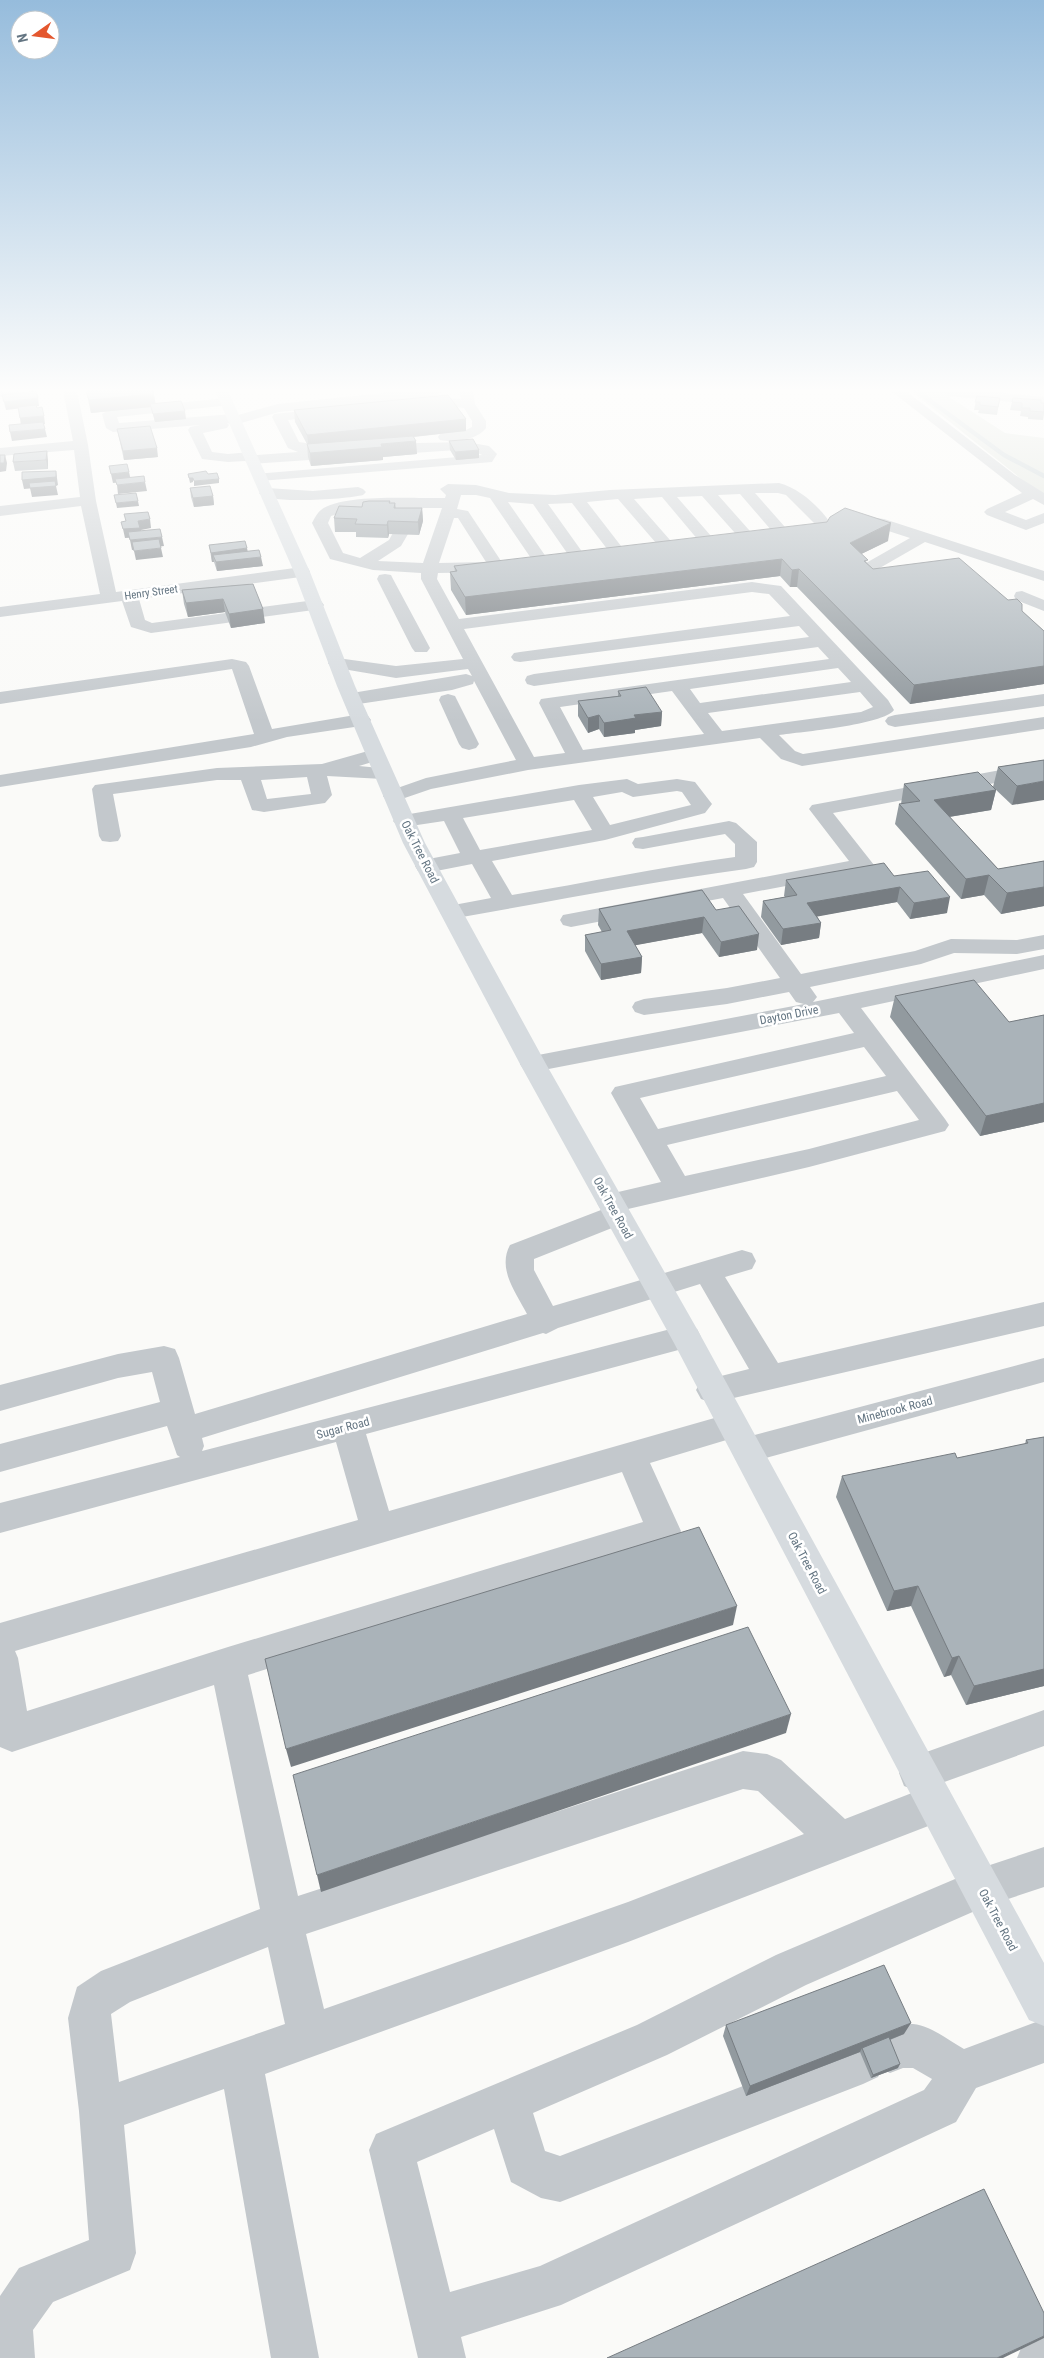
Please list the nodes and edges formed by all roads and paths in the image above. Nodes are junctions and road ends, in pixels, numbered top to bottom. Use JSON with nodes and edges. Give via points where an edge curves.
{"nodes":[{"id":1,"x":88,"y":501,"type":"joint"},
{"id":2,"x":271,"y":501,"type":"edge"},
{"id":3,"x":300,"y":501,"type":"edge"},
{"id":4,"x":446,"y":501,"type":"edge"},
{"id":5,"x":500,"y":501,"type":"edge"},
{"id":6,"x":542,"y":501,"type":"edge"},
{"id":7,"x":578,"y":501,"type":"edge"},
{"id":8,"x":629,"y":501,"type":"edge"},
{"id":9,"x":673,"y":501,"type":"edge"},
{"id":10,"x":715,"y":501,"type":"edge"},
{"id":11,"x":756,"y":501,"type":"edge"},
{"id":12,"x":798,"y":501,"type":"edge"},
{"id":13,"x":1026,"y":501,"type":"edge"},
{"id":14,"x":449,"y":502,"type":"junction"},
{"id":15,"x":409,"y":504,"type":"junction"},
{"id":16,"x":0,"y":511,"type":"edge"},
{"id":17,"x":275,"y":511,"type":"junction"},
{"id":18,"x":1044,"y":518,"type":"edge"},
{"id":19,"x":923,"y":537,"type":"junction"},
{"id":20,"x":749,"y":539,"type":"junction"},
{"id":21,"x":710,"y":544,"type":"junction"},
{"id":22,"x":692,"y":546,"type":"edge"},
{"id":23,"x":620,"y":555,"type":"junction"},
{"id":24,"x":580,"y":560,"type":"junction"},
{"id":25,"x":363,"y":563,"type":"junction"},
{"id":26,"x":543,"y":564,"type":"junction"},
{"id":27,"x":872,"y":566,"type":"edge"},
{"id":28,"x":497,"y":567,"type":"junction"},
{"id":29,"x":430,"y":568,"type":"junction"},
{"id":30,"x":302,"y":572,"type":"junction"},
{"id":31,"x":1044,"y":576,"type":"edge"},
{"id":32,"x":408,"y":589,"type":"junction"},
{"id":33,"x":129,"y":595,"type":"junction"},
{"id":34,"x":1022,"y":596,"type":"dead end"},
{"id":35,"x":109,"y":598,"type":"junction"},
{"id":36,"x":637,"y":602,"type":"junction"},
{"id":37,"x":785,"y":602,"type":"junction"},
{"id":38,"x":766,"y":604,"type":"dead end"},
{"id":39,"x":315,"y":605,"type":"junction"},
{"id":40,"x":1044,"y":606,"type":"edge"},
{"id":41,"x":0,"y":612,"type":"edge"},
{"id":42,"x":262,"y":612,"type":"edge"},
{"id":43,"x":226,"y":618,"type":"edge"},
{"id":44,"x":650,"y":619,"type":"dead end"},
{"id":45,"x":802,"y":620,"type":"junction"},
{"id":46,"x":453,"y":625,"type":"junction"},
{"id":47,"x":823,"y":640,"type":"junction"},
{"id":48,"x":421,"y":648,"type":"dead end"},
{"id":49,"x":843,"y":662,"type":"junction"},
{"id":50,"x":337,"y":663,"type":"junction"},
{"id":51,"x":396,"y":672,"type":"junction"},
{"id":52,"x":480,"y":675,"type":"junction"},
{"id":53,"x":534,"y":680,"type":"junction"},
{"id":54,"x":677,"y":685,"type":"junction"},
{"id":55,"x":864,"y":686,"type":"junction"},
{"id":56,"x":349,"y":692,"type":"junction"},
{"id":57,"x":450,"y":692,"type":"junction"},
{"id":58,"x":0,"y":698,"type":"edge"},
{"id":59,"x":1044,"y":700,"type":"edge"},
{"id":60,"x":548,"y":703,"type":"junction"},
{"id":61,"x":696,"y":709,"type":"junction"},
{"id":62,"x":890,"y":716,"type":"junction"},
{"id":63,"x":360,"y":720,"type":"junction"},
{"id":64,"x":1044,"y":723,"type":"edge"},
{"id":65,"x":481,"y":729,"type":"junction"},
{"id":66,"x":764,"y":731,"type":"junction"},
{"id":67,"x":265,"y":737,"type":"junction"},
{"id":68,"x":717,"y":737,"type":"junction"},
{"id":69,"x":915,"y":742,"type":"junction"},
{"id":70,"x":577,"y":757,"type":"junction"},
{"id":71,"x":379,"y":764,"type":"junction"},
{"id":72,"x":528,"y":764,"type":"junction"},
{"id":73,"x":1044,"y":768,"type":"edge"},
{"id":74,"x":319,"y":770,"type":"junction"},
{"id":75,"x":249,"y":774,"type":"junction"},
{"id":76,"x":0,"y":781,"type":"edge"},
{"id":77,"x":579,"y":791,"type":"junction"},
{"id":78,"x":633,"y":791,"type":"junction"},
{"id":79,"x":393,"y":796,"type":"junction"},
{"id":80,"x":450,"y":813,"type":"junction"},
{"id":81,"x":653,"y":820,"type":"junction"},
{"id":82,"x":404,"y":821,"type":"junction"},
{"id":83,"x":631,"y":825,"type":"junction"},
{"id":84,"x":605,"y":834,"type":"junction"},
{"id":85,"x":110,"y":836,"type":"dead end"},
{"id":86,"x":643,"y":843,"type":"junction"},
{"id":87,"x":476,"y":857,"type":"junction"},
{"id":88,"x":426,"y":866,"type":"junction"},
{"id":89,"x":663,"y":873,"type":"junction"},
{"id":90,"x":729,"y":890,"type":"junction"},
{"id":91,"x":505,"y":903,"type":"junction"},
{"id":92,"x":451,"y":912,"type":"junction"},
{"id":93,"x":571,"y":920,"type":"dead end"},
{"id":94,"x":1044,"y":942,"type":"edge"},
{"id":95,"x":1044,"y":962,"type":"edge"},
{"id":96,"x":795,"y":983,"type":"junction"},
{"id":97,"x":845,"y":1004,"type":"junction"},
{"id":98,"x":644,"y":1007,"type":"dead end"},
{"id":99,"x":814,"y":1010,"type":"junction"},
{"id":100,"x":871,"y":1037,"type":"junction"},
{"id":101,"x":533,"y":1064,"type":"junction"},
{"id":102,"x":903,"y":1081,"type":"junction"},
{"id":103,"x":651,"y":1140,"type":"junction"},
{"id":104,"x":678,"y":1188,"type":"junction"},
{"id":105,"x":614,"y":1209,"type":"junction"},
{"id":106,"x":742,"y":1261,"type":"dead end"},
{"id":107,"x":707,"y":1271,"type":"junction"},
{"id":108,"x":657,"y":1286,"type":"junction"},
{"id":109,"x":1044,"y":1314,"type":"edge"},
{"id":110,"x":546,"y":1322,"type":"junction"},
{"id":111,"x":686,"y":1337,"type":"junction"},
{"id":112,"x":1044,"y":1370,"type":"edge"},
{"id":113,"x":769,"y":1375,"type":"junction"},
{"id":114,"x":712,"y":1390,"type":"junction"},
{"id":115,"x":0,"y":1398,"type":"edge"},
{"id":116,"x":181,"y":1420,"type":"junction"},
{"id":117,"x":348,"y":1426,"type":"junction"},
{"id":118,"x":739,"y":1438,"type":"junction"},
{"id":119,"x":631,"y":1456,"type":"junction"},
{"id":120,"x":0,"y":1458,"type":"edge"},
{"id":121,"x":194,"y":1467,"type":"junction"},
{"id":122,"x":0,"y":1518,"type":"edge"},
{"id":123,"x":377,"y":1528,"type":"junction"},
{"id":124,"x":0,"y":1640,"type":"edge"},
{"id":125,"x":0,"y":1658,"type":"edge"},
{"id":126,"x":228,"y":1664,"type":"junction"},
{"id":127,"x":1044,"y":1728,"type":"edge"},
{"id":128,"x":927,"y":1788,"type":"junction"},
{"id":129,"x":840,"y":1841,"type":"junction"},
{"id":130,"x":1044,"y":1867,"type":"edge"},
{"id":131,"x":981,"y":1888,"type":"junction"},
{"id":132,"x":283,"y":1921,"type":"junction"},
{"id":133,"x":1044,"y":2005,"type":"edge"},
{"id":134,"x":309,"y":2036,"type":"junction"},
{"id":135,"x":1044,"y":2041,"type":"edge"},
{"id":136,"x":241,"y":2061,"type":"junction"},
{"id":137,"x":961,"y":2072,"type":"junction"},
{"id":138,"x":507,"y":2100,"type":"junction"},
{"id":139,"x":101,"y":2111,"type":"junction"},
{"id":140,"x":437,"y":2339,"type":"edge"},
{"id":141,"x":11,"y":2358,"type":"edge"},
{"id":142,"x":295,"y":2358,"type":"edge"}],
"edges":[{"from":1,"to":16,"type":"street"},
{"from":1,"to":35,"type":"street"},
{"from":2,"to":17,"type":"main road","name":"Oak Tree Road"},
{"from":3,"to":17,"type":"street"},
{"from":4,"to":14,"type":"street"},
{"from":5,"to":26,"type":"street"},
{"from":6,"to":24,"type":"street","via":[[540,505]]},
{"from":7,"to":23,"type":"street"},
{"from":8,"to":23,"type":"street","via":[[668,544]]},
{"from":9,"to":21,"type":"street"},
{"from":10,"to":20,"type":"street"},
{"from":11,"to":20,"type":"street","via":[[791,533]]},
{"from":12,"to":19,"type":"street","via":[[818,525],[849,520],[878,522]]},
{"from":13,"to":18,"type":"street","via":[[992,512],[1026,525]]},
{"from":14,"to":15,"type":"street"},
{"from":14,"to":28,"type":"street","via":[[463,514]]},
{"from":14,"to":29,"type":"street"},
{"from":15,"to":25,"type":"street","via":[[396,544]]},
{"from":15,"to":25,"type":"street","via":[[351,506],[324,515],[320,523],[336,556]]},
{"from":17,"to":30,"type":"main road","name":"Oak Tree Road"},
{"from":19,"to":27,"type":"street"},
{"from":19,"to":31,"type":"street"},
{"from":20,"to":21,"type":"street"},
{"from":21,"to":22,"type":"street"},
{"from":23,"to":24,"type":"street"},
{"from":24,"to":26,"type":"street"},
{"from":25,"to":29,"type":"street"},
{"from":26,"to":28,"type":"street"},
{"from":28,"to":29,"type":"street"},
{"from":29,"to":32,"type":"street","via":[[429,579]]},
{"from":30,"to":33,"type":"street","name":"Henry Street"},
{"from":30,"to":39,"type":"main road","name":"Oak Tree Road"},
{"from":32,"to":46,"type":"street"},
{"from":32,"to":48,"type":"street"},
{"from":33,"to":35,"type":"street","name":"Henry Street"},
{"from":33,"to":43,"type":"street","via":[[137,623],[152,628]]},
{"from":34,"to":40,"type":"street"},
{"from":35,"to":41,"type":"street","name":"Henry Street"},
{"from":36,"to":37,"type":"street","via":[[752,587],[775,590]]},
{"from":36,"to":44,"type":"street"},
{"from":36,"to":46,"type":"street"},
{"from":37,"to":38,"type":"street"},
{"from":37,"to":45,"type":"street"},
{"from":39,"to":42,"type":"street"},
{"from":39,"to":50,"type":"main road","name":"Oak Tree Road"},
{"from":45,"to":47,"type":"street"},
{"from":45,"to":53,"type":"street","via":[[516,650]]},
{"from":46,"to":52,"type":"street"},
{"from":47,"to":49,"type":"street"},
{"from":47,"to":53,"type":"street"},
{"from":49,"to":54,"type":"street"},
{"from":49,"to":55,"type":"street"},
{"from":50,"to":51,"type":"street"},
{"from":50,"to":56,"type":"main road","name":"Oak Tree Road"},
{"from":51,"to":52,"type":"street"},
{"from":51,"to":56,"type":"street","via":[[370,676]]},
{"from":52,"to":57,"type":"street"},
{"from":52,"to":65,"type":"street"},
{"from":53,"to":60,"type":"street"},
{"from":54,"to":60,"type":"street"},
{"from":54,"to":61,"type":"street"},
{"from":55,"to":61,"type":"street"},
{"from":55,"to":62,"type":"street"},
{"from":56,"to":57,"type":"street"},
{"from":56,"to":63,"type":"main road","name":"Oak Tree Road"},
{"from":57,"to":65,"type":"street"},
{"from":58,"to":67,"type":"street","via":[[232,664],[240,666]]},
{"from":59,"to":62,"type":"street"},
{"from":60,"to":70,"type":"street"},
{"from":61,"to":68,"type":"street"},
{"from":62,"to":66,"type":"street"},
{"from":62,"to":69,"type":"street"},
{"from":63,"to":67,"type":"street"},
{"from":63,"to":71,"type":"main road","name":"Oak Tree Road"},
{"from":64,"to":69,"type":"street"},
{"from":65,"to":72,"type":"street"},
{"from":66,"to":68,"type":"street"},
{"from":66,"to":69,"type":"street","via":[[788,755],[802,760]]},
{"from":67,"to":76,"type":"street"},
{"from":68,"to":70,"type":"street"},
{"from":70,"to":72,"type":"street"},
{"from":71,"to":74,"type":"street"},
{"from":71,"to":79,"type":"main road","name":"Oak Tree Road"},
{"from":72,"to":79,"type":"street","via":[[426,784]]},
{"from":73,"to":90,"type":"street","via":[[820,809],[863,865]]},
{"from":74,"to":75,"type":"street"},
{"from":74,"to":75,"type":"street","via":[[322,795],[318,799],[264,806],[259,806]]},
{"from":75,"to":85,"type":"street","via":[[217,774],[102,790]]},
{"from":77,"to":78,"type":"street","via":[[627,785]]},
{"from":77,"to":80,"type":"street"},
{"from":77,"to":84,"type":"street"},
{"from":78,"to":81,"type":"street"},
{"from":78,"to":81,"type":"street","via":[[688,786],[702,804],[698,809]]},
{"from":79,"to":82,"type":"main road","name":"Oak Tree Road"},
{"from":80,"to":82,"type":"street"},
{"from":80,"to":87,"type":"street"},
{"from":81,"to":83,"type":"street"},
{"from":82,"to":88,"type":"main road","name":"Oak Tree Road"},
{"from":83,"to":84,"type":"street"},
{"from":83,"to":86,"type":"street"},
{"from":84,"to":87,"type":"street"},
{"from":86,"to":89,"type":"street"},
{"from":86,"to":89,"type":"street","via":[[729,827],[746,842],[746,862]]},
{"from":87,"to":88,"type":"street"},
{"from":87,"to":91,"type":"street"},
{"from":88,"to":92,"type":"main road","name":"Oak Tree Road"},
{"from":89,"to":91,"type":"street"},
{"from":90,"to":93,"type":"street"},
{"from":90,"to":96,"type":"street"},
{"from":91,"to":92,"type":"street"},
{"from":92,"to":101,"type":"main road","name":"Oak Tree Road"},
{"from":94,"to":96,"type":"street","via":[[1016,948],[952,946],[921,957]]},
{"from":95,"to":97,"type":"street","name":"Dayton Drive"},
{"from":96,"to":98,"type":"street"},
{"from":96,"to":99,"type":"street"},
{"from":97,"to":99,"type":"street","name":"Dayton Drive"},
{"from":97,"to":100,"type":"street"},
{"from":99,"to":101,"type":"street","name":"Dayton Drive"},
{"from":100,"to":102,"type":"street"},
{"from":100,"to":103,"type":"street","via":[[624,1093]]},
{"from":101,"to":105,"type":"main road","name":"Oak Tree Road"},
{"from":102,"to":103,"type":"street"},
{"from":102,"to":104,"type":"street","via":[[936,1125]]},
{"from":103,"to":104,"type":"street"},
{"from":104,"to":105,"type":"street"},
{"from":105,"to":108,"type":"main road","name":"Oak Tree Road"},
{"from":105,"to":110,"type":"street","via":[[520,1253],[519,1270]]},
{"from":106,"to":107,"type":"street"},
{"from":107,"to":108,"type":"street"},
{"from":107,"to":113,"type":"street"},
{"from":108,"to":110,"type":"street"},
{"from":108,"to":111,"type":"main road","name":"Oak Tree Road"},
{"from":109,"to":113,"type":"street"},
{"from":110,"to":116,"type":"street"},
{"from":111,"to":114,"type":"main road","name":"Oak Tree Road"},
{"from":111,"to":117,"type":"street","name":"Sugar Road"},
{"from":112,"to":118,"type":"street","name":"Minebrook Road"},
{"from":113,"to":114,"type":"street"},
{"from":114,"to":118,"type":"main road","name":"Oak Tree Road"},
{"from":115,"to":116,"type":"street","via":[[118,1366],[164,1358]]},
{"from":116,"to":120,"type":"street","via":[[144,1418]]},
{"from":116,"to":121,"type":"street"},
{"from":117,"to":121,"type":"street","name":"Sugar Road"},
{"from":117,"to":123,"type":"street"},
{"from":118,"to":119,"type":"street","name":"Minebrook Road"},
{"from":118,"to":128,"type":"main road","name":"Oak Tree Road"},
{"from":119,"to":123,"type":"street","name":"Minebrook Road"},
{"from":119,"to":126,"type":"street","via":[[664,1531]]},
{"from":121,"to":122,"type":"street","name":"Sugar Road"},
{"from":123,"to":124,"type":"street","name":"Minebrook Road"},
{"from":125,"to":126,"type":"street","via":[[12,1734]]},
{"from":126,"to":132,"type":"street"},
{"from":127,"to":128,"type":"street"},
{"from":128,"to":129,"type":"street"},
{"from":128,"to":131,"type":"main road","name":"Oak Tree Road"},
{"from":129,"to":132,"type":"street","via":[[767,1773],[743,1770]]},
{"from":129,"to":134,"type":"street","via":[[628,1922]]},
{"from":130,"to":131,"type":"street"},
{"from":131,"to":133,"type":"main road","name":"Oak Tree Road"},
{"from":131,"to":138,"type":"street","via":[[791,1970],[652,2040]]},
{"from":132,"to":134,"type":"street"},
{"from":132,"to":139,"type":"street","via":[[116,1986],[92,2002],[89,2018]]},
{"from":134,"to":136,"type":"street"},
{"from":135,"to":137,"type":"street"},
{"from":136,"to":139,"type":"street"},
{"from":136,"to":142,"type":"street"},
{"from":137,"to":138,"type":"street","via":[[918,2046],[903,2046],[560,2179],[541,2176],[527,2166]]},
{"from":137,"to":140,"type":"street","via":[[940,2106]]},
{"from":138,"to":140,"type":"street","via":[[392,2150]]},
{"from":139,"to":141,"type":"street","via":[[113,2253],[36,2285],[9,2324]]}]}
